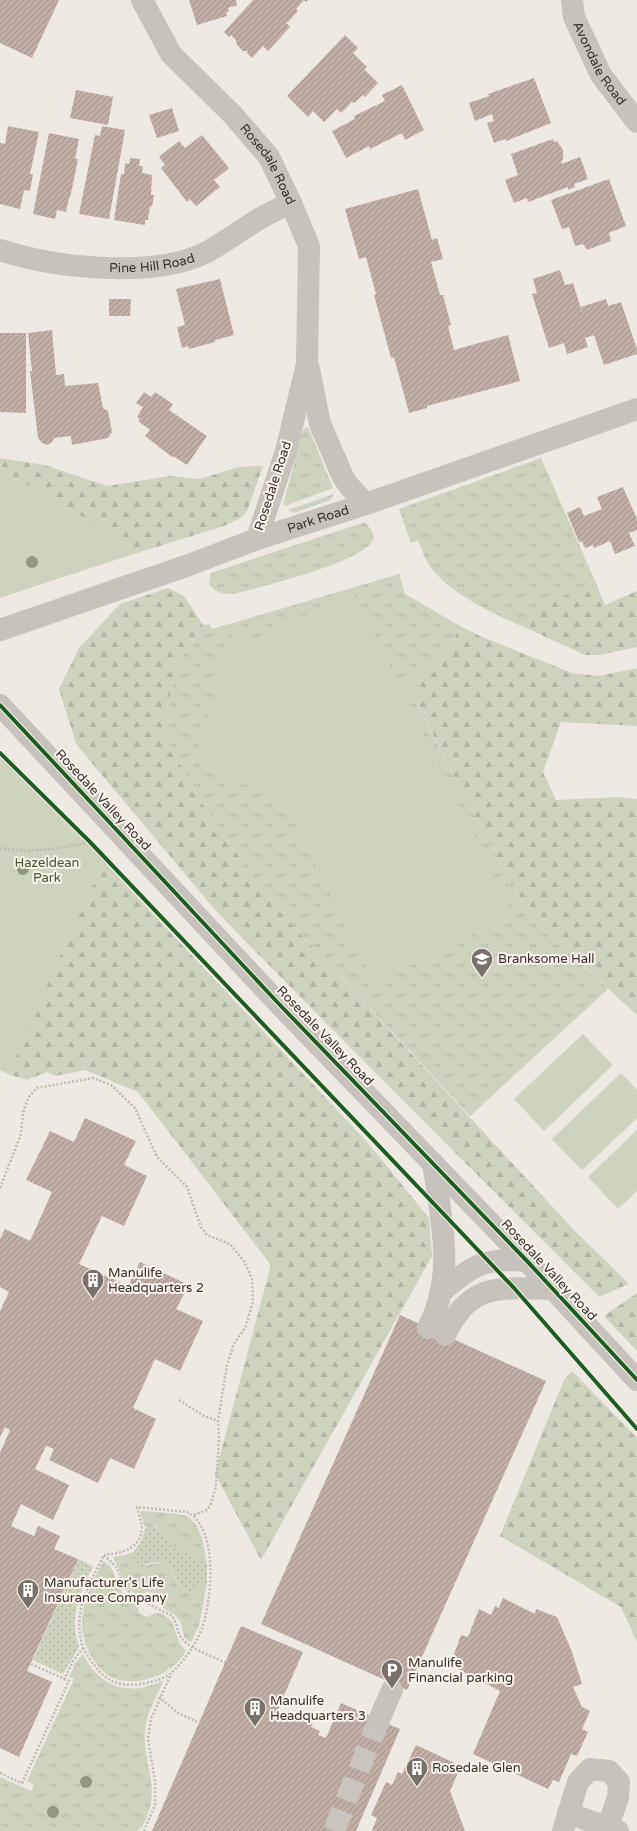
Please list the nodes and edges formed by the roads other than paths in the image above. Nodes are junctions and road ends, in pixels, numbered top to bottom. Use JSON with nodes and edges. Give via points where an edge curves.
{"nodes":[{"id":1,"x":142,"y":0,"type":"edge"},
{"id":2,"x":572,"y":0,"type":"edge"},
{"id":3,"x":637,"y":122,"type":"edge"},
{"id":4,"x":291,"y":203,"type":"junction"},
{"id":5,"x":0,"y":250,"type":"edge"},
{"id":6,"x":307,"y":364,"type":"junction"},
{"id":7,"x":637,"y":409,"type":"edge"},
{"id":8,"x":366,"y":504,"type":"junction"},
{"id":9,"x":257,"y":539,"type":"junction"},
{"id":10,"x":0,"y":630,"type":"edge"},
{"id":11,"x":0,"y":704,"type":"edge"},
{"id":12,"x":433,"y":1163,"type":"junction"},
{"id":13,"x":527,"y":1261,"type":"junction"},
{"id":14,"x":553,"y":1289,"type":"junction"},
{"id":15,"x":441,"y":1292,"type":"junction"},
{"id":16,"x":637,"y":1380,"type":"edge"},
{"id":17,"x":392,"y":1690,"type":"dead end"},
{"id":18,"x":379,"y":1720,"type":"tunnel mouth"},
{"id":19,"x":566,"y":1822,"type":"edge"},
{"id":20,"x":613,"y":1829,"type":"edge"}],
"edges":[{"from":1,"to":4,"type":"street","name":"Rosedale Road","via":[[171,54],[233,115],[269,157]]},
{"from":2,"to":3,"type":"street","name":"Avondale Road","via":[[574,17],[602,75]]},
{"from":4,"to":5,"type":"street","name":"Pine Hill Road","via":[[260,218],[206,252],[176,263],[113,268],[17,256]]},
{"from":4,"to":6,"type":"street","name":"Rosedale Road","via":[[309,246]]},
{"from":6,"to":8,"type":"street","name":"Rosedale Road","via":[[320,424],[343,477]]},
{"from":6,"to":9,"type":"street","name":"Rosedale Road","via":[[286,451]]},
{"from":7,"to":8,"type":"street","name":"Park Road"},
{"from":8,"to":9,"type":"street","name":"Park Road"},
{"from":9,"to":10,"type":"street","name":"Park Road"},
{"from":11,"to":12,"type":"street","name":"Rosedale Valley Road","via":[[279,1004]]},
{"from":12,"to":13,"type":"street","name":"Rosedale Valley Road"},
{"from":12,"to":15,"type":"street","via":[[444,1241]]},
{"from":13,"to":14,"type":"street","name":"Rosedale Valley Road"},
{"from":13,"to":15,"type":"street","via":[[488,1261],[463,1274]]},
{"from":14,"to":15,"type":"street","via":[[491,1290],[475,1297],[463,1307],[451,1323],[436,1332]]},
{"from":14,"to":16,"type":"street","name":"Rosedale Valley Road"},
{"from":17,"to":18,"type":"street"},
{"from":19,"to":20,"type":"street"},
{"from":19,"to":20,"type":"street","via":[[578,1782],[590,1769],[609,1771],[619,1782]]}]}
